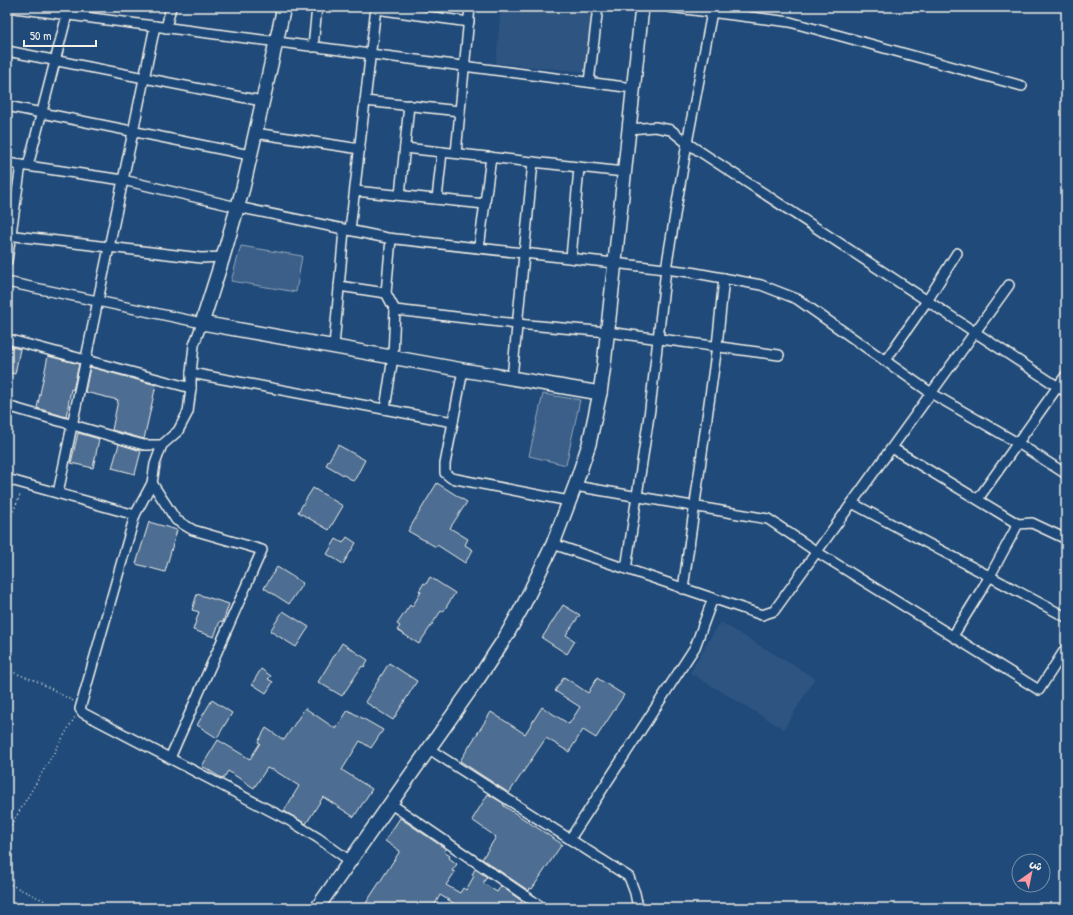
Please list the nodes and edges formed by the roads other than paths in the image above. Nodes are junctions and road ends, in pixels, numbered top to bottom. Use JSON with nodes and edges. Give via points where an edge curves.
{"nodes":[{"id":1,"x":7,"y":7,"type":"edge"},
{"id":2,"x":171,"y":7,"type":"edge"},
{"id":3,"x":284,"y":7,"type":"edge"},
{"id":4,"x":318,"y":7,"type":"edge"},
{"id":5,"x":470,"y":7,"type":"edge"},
{"id":6,"x":598,"y":7,"type":"edge"},
{"id":7,"x":642,"y":7,"type":"edge"},
{"id":8,"x":669,"y":7,"type":"edge"},
{"id":9,"x":376,"y":8,"type":"edge"},
{"id":10,"x":68,"y":11,"type":"edge"},
{"id":11,"x":424,"y":11,"type":"edge"},
{"id":12,"x":730,"y":11,"type":"edge"},
{"id":13,"x":712,"y":12,"type":"junction"},
{"id":14,"x":469,"y":22,"type":"junction"},
{"id":15,"x":156,"y":26,"type":"junction"},
{"id":16,"x":166,"y":28,"type":"junction"},
{"id":17,"x":276,"y":42,"type":"junction"},
{"id":18,"x":313,"y":46,"type":"junction"},
{"id":19,"x":7,"y":51,"type":"edge"},
{"id":20,"x":371,"y":54,"type":"junction"},
{"id":21,"x":55,"y":61,"type":"junction"},
{"id":22,"x":465,"y":66,"type":"junction"},
{"id":23,"x":145,"y":78,"type":"junction"},
{"id":24,"x":589,"y":82,"type":"junction"},
{"id":25,"x":1022,"y":86,"type":"dead end"},
{"id":26,"x":633,"y":88,"type":"junction"},
{"id":27,"x":262,"y":101,"type":"junction"},
{"id":28,"x":365,"y":101,"type":"junction"},
{"id":29,"x":7,"y":106,"type":"edge"},
{"id":30,"x":409,"y":106,"type":"junction"},
{"id":31,"x":460,"y":111,"type":"junction"},
{"id":32,"x":42,"y":113,"type":"junction"},
{"id":33,"x":629,"y":129,"type":"junction"},
{"id":34,"x":134,"y":132,"type":"junction"},
{"id":35,"x":255,"y":132,"type":"junction"},
{"id":36,"x":687,"y":143,"type":"junction"},
{"id":37,"x":405,"y":148,"type":"junction"},
{"id":38,"x":360,"y":149,"type":"junction"},
{"id":39,"x":442,"y":152,"type":"junction"},
{"id":40,"x":456,"y":154,"type":"junction"},
{"id":41,"x":250,"y":155,"type":"junction"},
{"id":42,"x":491,"y":158,"type":"junction"},
{"id":43,"x":532,"y":162,"type":"junction"},
{"id":44,"x":7,"y":163,"type":"edge"},
{"id":45,"x":25,"y":166,"type":"junction"},
{"id":46,"x":579,"y":168,"type":"junction"},
{"id":47,"x":624,"y":172,"type":"junction"},
{"id":48,"x":123,"y":180,"type":"junction"},
{"id":49,"x":355,"y":191,"type":"junction"},
{"id":50,"x":400,"y":195,"type":"junction"},
{"id":51,"x":437,"y":199,"type":"junction"},
{"id":52,"x":485,"y":204,"type":"junction"},
{"id":53,"x":237,"y":207,"type":"junction"},
{"id":54,"x":347,"y":230,"type":"junction"},
{"id":55,"x":9,"y":235,"type":"edge"},
{"id":56,"x":391,"y":239,"type":"junction"},
{"id":57,"x":109,"y":247,"type":"junction"},
{"id":58,"x":479,"y":248,"type":"junction"},
{"id":59,"x":524,"y":253,"type":"junction"},
{"id":60,"x":957,"y":253,"type":"dead end"},
{"id":61,"x":223,"y":257,"type":"junction"},
{"id":62,"x":571,"y":258,"type":"junction"},
{"id":63,"x":7,"y":261,"type":"edge"},
{"id":64,"x":614,"y":262,"type":"junction"},
{"id":65,"x":666,"y":269,"type":"junction"},
{"id":66,"x":724,"y":278,"type":"junction"},
{"id":67,"x":7,"y":282,"type":"edge"},
{"id":68,"x":1009,"y":285,"type":"dead end"},
{"id":69,"x":339,"y":286,"type":"junction"},
{"id":70,"x":386,"y":293,"type":"junction"},
{"id":71,"x":98,"y":301,"type":"junction"},
{"id":72,"x":927,"y":301,"type":"junction"},
{"id":73,"x":395,"y":310,"type":"junction"},
{"id":74,"x":202,"y":323,"type":"junction"},
{"id":75,"x":517,"y":324,"type":"junction"},
{"id":76,"x":608,"y":332,"type":"junction"},
{"id":77,"x":975,"y":333,"type":"junction"},
{"id":78,"x":658,"y":338,"type":"junction"},
{"id":79,"x":7,"y":339,"type":"edge"},
{"id":80,"x":334,"y":346,"type":"junction"},
{"id":81,"x":717,"y":346,"type":"junction"},
{"id":82,"x":779,"y":355,"type":"dead end"},
{"id":83,"x":393,"y":357,"type":"junction"},
{"id":84,"x":86,"y":360,"type":"junction"},
{"id":85,"x":885,"y":361,"type":"junction"},
{"id":86,"x":463,"y":370,"type":"junction"},
{"id":87,"x":191,"y":373,"type":"junction"},
{"id":88,"x":1066,"y":375,"type":"edge"},
{"id":89,"x":512,"y":378,"type":"junction"},
{"id":90,"x":1058,"y":387,"type":"junction"},
{"id":91,"x":191,"y":388,"type":"junction"},
{"id":92,"x":1066,"y":392,"type":"edge"},
{"id":93,"x":600,"y":393,"type":"junction"},
{"id":94,"x":932,"y":393,"type":"junction"},
{"id":95,"x":7,"y":406,"type":"edge"},
{"id":96,"x":385,"y":409,"type":"junction"},
{"id":97,"x":453,"y":422,"type":"junction"},
{"id":98,"x":72,"y":424,"type":"junction"},
{"id":99,"x":1018,"y":443,"type":"junction"},
{"id":100,"x":162,"y":445,"type":"junction"},
{"id":101,"x":892,"y":448,"type":"junction"},
{"id":102,"x":1066,"y":474,"type":"edge"},
{"id":103,"x":7,"y":479,"type":"edge"},
{"id":104,"x":152,"y":483,"type":"junction"},
{"id":105,"x":575,"y":486,"type":"junction"},
{"id":106,"x":58,"y":494,"type":"junction"},
{"id":107,"x":637,"y":497,"type":"junction"},
{"id":108,"x":978,"y":499,"type":"junction"},
{"id":109,"x":570,"y":501,"type":"junction"},
{"id":110,"x":852,"y":503,"type":"junction"},
{"id":111,"x":695,"y":507,"type":"junction"},
{"id":112,"x":135,"y":515,"type":"junction"},
{"id":113,"x":1018,"y":524,"type":"junction"},
{"id":114,"x":1066,"y":539,"type":"edge"},
{"id":115,"x":553,"y":544,"type":"junction"},
{"id":116,"x":817,"y":552,"type":"junction"},
{"id":117,"x":626,"y":569,"type":"junction"},
{"id":118,"x":990,"y":576,"type":"junction"},
{"id":119,"x":683,"y":589,"type":"junction"},
{"id":120,"x":713,"y":598,"type":"junction"},
{"id":121,"x":1066,"y":617,"type":"edge"},
{"id":122,"x":953,"y":636,"type":"junction"},
{"id":123,"x":1066,"y":648,"type":"edge"},
{"id":124,"x":428,"y":749,"type":"junction"},
{"id":125,"x":170,"y":758,"type":"junction"},
{"id":126,"x":391,"y":804,"type":"junction"},
{"id":127,"x":570,"y":839,"type":"junction"},
{"id":128,"x":350,"y":861,"type":"junction"},
{"id":129,"x":317,"y":908,"type":"edge"},
{"id":130,"x":543,"y":908,"type":"edge"},
{"id":131,"x":638,"y":908,"type":"edge"}],
"edges":[{"from":1,"to":10,"type":"street"},
{"from":2,"to":16,"type":"street"},
{"from":3,"to":17,"type":"street"},
{"from":4,"to":18,"type":"street"},
{"from":5,"to":14,"type":"street"},
{"from":6,"to":24,"type":"street"},
{"from":7,"to":26,"type":"street"},
{"from":8,"to":13,"type":"street"},
{"from":9,"to":11,"type":"street"},
{"from":9,"to":20,"type":"street"},
{"from":10,"to":15,"type":"street"},
{"from":10,"to":21,"type":"street"},
{"from":11,"to":14,"type":"street"},
{"from":12,"to":13,"type":"street"},
{"from":12,"to":25,"type":"street","via":[[790,22]]},
{"from":13,"to":36,"type":"street"},
{"from":14,"to":22,"type":"street"},
{"from":15,"to":16,"type":"street"},
{"from":15,"to":23,"type":"street"},
{"from":16,"to":17,"type":"street"},
{"from":17,"to":18,"type":"street"},
{"from":17,"to":27,"type":"street"},
{"from":18,"to":20,"type":"street"},
{"from":19,"to":21,"type":"street"},
{"from":20,"to":22,"type":"street"},
{"from":20,"to":28,"type":"street"},
{"from":21,"to":23,"type":"street"},
{"from":21,"to":32,"type":"street"},
{"from":22,"to":24,"type":"street"},
{"from":22,"to":31,"type":"street"},
{"from":23,"to":27,"type":"street"},
{"from":23,"to":34,"type":"street"},
{"from":24,"to":26,"type":"street"},
{"from":26,"to":33,"type":"street"},
{"from":27,"to":35,"type":"street"},
{"from":28,"to":30,"type":"street"},
{"from":28,"to":38,"type":"street"},
{"from":29,"to":32,"type":"street"},
{"from":30,"to":31,"type":"street"},
{"from":30,"to":37,"type":"street"},
{"from":31,"to":40,"type":"street"},
{"from":32,"to":34,"type":"street"},
{"from":32,"to":45,"type":"street"},
{"from":33,"to":36,"type":"street","via":[[655,127],[671,130]]},
{"from":33,"to":47,"type":"street"},
{"from":34,"to":41,"type":"street"},
{"from":34,"to":48,"type":"street"},
{"from":35,"to":38,"type":"street"},
{"from":35,"to":41,"type":"street"},
{"from":36,"to":65,"type":"street"},
{"from":36,"to":72,"type":"street"},
{"from":37,"to":39,"type":"street"},
{"from":37,"to":50,"type":"street"},
{"from":38,"to":49,"type":"street"},
{"from":39,"to":40,"type":"street"},
{"from":39,"to":51,"type":"street"},
{"from":40,"to":42,"type":"street"},
{"from":41,"to":53,"type":"street"},
{"from":42,"to":43,"type":"street"},
{"from":42,"to":52,"type":"street"},
{"from":43,"to":46,"type":"street"},
{"from":43,"to":59,"type":"street"},
{"from":44,"to":45,"type":"street"},
{"from":45,"to":48,"type":"street"},
{"from":45,"to":55,"type":"street"},
{"from":46,"to":47,"type":"street"},
{"from":46,"to":62,"type":"street"},
{"from":47,"to":64,"type":"street"},
{"from":48,"to":53,"type":"street"},
{"from":48,"to":57,"type":"street"},
{"from":49,"to":50,"type":"street"},
{"from":49,"to":54,"type":"street"},
{"from":50,"to":51,"type":"street"},
{"from":51,"to":52,"type":"street"},
{"from":52,"to":58,"type":"street"},
{"from":53,"to":54,"type":"street"},
{"from":53,"to":61,"type":"street"},
{"from":54,"to":56,"type":"street"},
{"from":54,"to":69,"type":"street"},
{"from":55,"to":57,"type":"street"},
{"from":55,"to":63,"type":"street"},
{"from":56,"to":58,"type":"street"},
{"from":56,"to":70,"type":"street"},
{"from":57,"to":61,"type":"street","via":[[201,258]]},
{"from":57,"to":71,"type":"street"},
{"from":58,"to":59,"type":"street"},
{"from":59,"to":62,"type":"street"},
{"from":59,"to":75,"type":"street"},
{"from":60,"to":72,"type":"street"},
{"from":61,"to":74,"type":"street"},
{"from":62,"to":64,"type":"street"},
{"from":64,"to":65,"type":"street"},
{"from":64,"to":76,"type":"street"},
{"from":65,"to":66,"type":"street"},
{"from":65,"to":78,"type":"street"},
{"from":66,"to":81,"type":"street"},
{"from":66,"to":85,"type":"street","via":[[761,285],[796,299]]},
{"from":67,"to":71,"type":"street"},
{"from":68,"to":77,"type":"street"},
{"from":69,"to":70,"type":"street"},
{"from":69,"to":80,"type":"street"},
{"from":70,"to":73,"type":"street"},
{"from":71,"to":74,"type":"street"},
{"from":71,"to":84,"type":"street"},
{"from":72,"to":77,"type":"street"},
{"from":72,"to":85,"type":"street"},
{"from":73,"to":75,"type":"street"},
{"from":73,"to":83,"type":"street"},
{"from":74,"to":80,"type":"street"},
{"from":74,"to":87,"type":"street","via":[[194,345]]},
{"from":75,"to":76,"type":"street"},
{"from":75,"to":89,"type":"street"},
{"from":76,"to":78,"type":"street"},
{"from":76,"to":93,"type":"street"},
{"from":77,"to":90,"type":"street"},
{"from":77,"to":94,"type":"street"},
{"from":78,"to":81,"type":"street"},
{"from":78,"to":107,"type":"street"},
{"from":79,"to":84,"type":"street"},
{"from":80,"to":83,"type":"street"},
{"from":81,"to":82,"type":"street"},
{"from":81,"to":111,"type":"street"},
{"from":83,"to":86,"type":"street"},
{"from":83,"to":96,"type":"street"},
{"from":84,"to":91,"type":"street"},
{"from":84,"to":98,"type":"street"},
{"from":85,"to":94,"type":"street"},
{"from":86,"to":89,"type":"street"},
{"from":86,"to":97,"type":"street"},
{"from":87,"to":91,"type":"street"},
{"from":87,"to":96,"type":"street"},
{"from":88,"to":90,"type":"street"},
{"from":89,"to":93,"type":"street"},
{"from":90,"to":92,"type":"street"},
{"from":90,"to":99,"type":"street"},
{"from":91,"to":100,"type":"street","via":[[188,412],[178,431]]},
{"from":93,"to":105,"type":"street","via":[[589,444]]},
{"from":94,"to":99,"type":"street"},
{"from":94,"to":101,"type":"street"},
{"from":95,"to":98,"type":"street"},
{"from":96,"to":97,"type":"street"},
{"from":97,"to":109,"type":"street","via":[[445,464],[445,473],[451,478]]},
{"from":98,"to":100,"type":"street","via":[[144,445]]},
{"from":98,"to":106,"type":"street"},
{"from":99,"to":102,"type":"street"},
{"from":99,"to":108,"type":"street"},
{"from":100,"to":104,"type":"street"},
{"from":101,"to":108,"type":"street"},
{"from":101,"to":110,"type":"street"},
{"from":103,"to":106,"type":"street"},
{"from":104,"to":112,"type":"street"},
{"from":104,"to":125,"type":"street","via":[[176,520],[194,530],[262,550]]},
{"from":105,"to":107,"type":"street"},
{"from":105,"to":109,"type":"street"},
{"from":106,"to":112,"type":"street"},
{"from":107,"to":111,"type":"street"},
{"from":107,"to":117,"type":"street"},
{"from":108,"to":113,"type":"street"},
{"from":109,"to":115,"type":"street"},
{"from":110,"to":116,"type":"street"},
{"from":110,"to":118,"type":"street"},
{"from":111,"to":116,"type":"street","via":[[768,518]]},
{"from":111,"to":119,"type":"street"},
{"from":112,"to":125,"type":"street","via":[[80,708],[83,713]]},
{"from":113,"to":114,"type":"street","via":[[1032,523]]},
{"from":113,"to":118,"type":"street"},
{"from":115,"to":117,"type":"street"},
{"from":115,"to":124,"type":"street","via":[[505,638]]},
{"from":116,"to":120,"type":"street","via":[[774,611],[762,615]]},
{"from":116,"to":122,"type":"street"},
{"from":117,"to":119,"type":"street"},
{"from":118,"to":121,"type":"street"},
{"from":118,"to":122,"type":"street"},
{"from":119,"to":120,"type":"street"},
{"from":120,"to":127,"type":"street","via":[[695,647]]},
{"from":122,"to":123,"type":"street","via":[[1039,690]]},
{"from":124,"to":126,"type":"street"},
{"from":124,"to":127,"type":"street"},
{"from":125,"to":128,"type":"street","via":[[292,822]]},
{"from":126,"to":128,"type":"street"},
{"from":126,"to":130,"type":"street"},
{"from":127,"to":131,"type":"street","via":[[629,877]]},
{"from":128,"to":129,"type":"street"}]}
